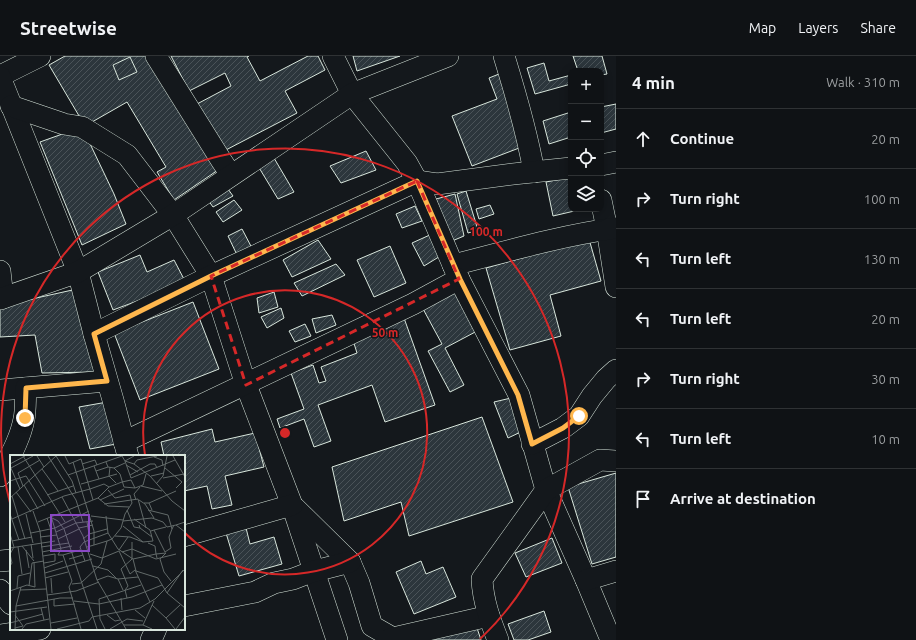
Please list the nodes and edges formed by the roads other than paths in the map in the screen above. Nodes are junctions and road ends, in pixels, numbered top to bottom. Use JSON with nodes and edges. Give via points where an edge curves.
{"nodes":[{"id":1,"x":40,"y":56,"type":"edge"},
{"id":2,"x":156,"y":56,"type":"edge"},
{"id":3,"x":333,"y":56,"type":"edge"},
{"id":4,"x":448,"y":56,"type":"edge"},
{"id":5,"x":504,"y":56,"type":"edge"},
{"id":6,"x":0,"y":76,"type":"edge"},
{"id":7,"x":352,"y":94,"type":"junction"},
{"id":8,"x":11,"y":106,"type":"junction"},
{"id":9,"x":616,"y":162,"type":"edge"},
{"id":10,"x":604,"y":164,"type":"edge"},
{"id":11,"x":568,"y":168,"type":"edge"},
{"id":12,"x":534,"y":172,"type":"junction"},
{"id":13,"x":231,"y":175,"type":"junction"},
{"id":14,"x":417,"y":181,"type":"junction"},
{"id":15,"x":604,"y":209,"type":"edge"},
{"id":16,"x":173,"y":215,"type":"junction"},
{"id":17,"x":611,"y":229,"type":"edge"},
{"id":18,"x":0,"y":271,"type":"edge"},
{"id":19,"x":78,"y":272,"type":"junction"},
{"id":20,"x":456,"y":272,"type":"junction"},
{"id":21,"x":211,"y":276,"type":"junction"},
{"id":22,"x":616,"y":287,"type":"edge"},
{"id":23,"x":1,"y":299,"type":"edge"},
{"id":24,"x":94,"y":334,"type":"junction"},
{"id":25,"x":616,"y":370,"type":"edge"},
{"id":26,"x":107,"y":381,"type":"junction"},
{"id":27,"x":246,"y":385,"type":"junction"},
{"id":28,"x":26,"y":388,"type":"junction"},
{"id":29,"x":0,"y":390,"type":"edge"},
{"id":30,"x":532,"y":444,"type":"junction"},
{"id":31,"x":126,"y":449,"type":"edge"},
{"id":32,"x":10,"y":455,"type":"edge"},
{"id":33,"x":10,"y":455,"type":"edge"},
{"id":34,"x":616,"y":461,"type":"edge"},
{"id":35,"x":0,"y":476,"type":"edge"},
{"id":36,"x":10,"y":483,"type":"edge"},
{"id":37,"x":0,"y":484,"type":"edge"},
{"id":38,"x":546,"y":490,"type":"junction"},
{"id":39,"x":292,"y":505,"type":"junction"},
{"id":40,"x":185,"y":536,"type":"edge"},
{"id":41,"x":10,"y":560,"type":"edge"},
{"id":42,"x":0,"y":561,"type":"edge"},
{"id":43,"x":350,"y":562,"type":"junction"},
{"id":44,"x":314,"y":571,"type":"junction"},
{"id":45,"x":616,"y":571,"type":"edge"},
{"id":46,"x":586,"y":580,"type":"junction"},
{"id":47,"x":0,"y":590,"type":"edge"},
{"id":48,"x":10,"y":603,"type":"edge"},
{"id":49,"x":185,"y":606,"type":"edge"},
{"id":50,"x":489,"y":616,"type":"junction"},
{"id":51,"x":156,"y":630,"type":"edge"},
{"id":52,"x":35,"y":632,"type":"edge"},
{"id":53,"x":0,"y":635,"type":"edge"},
{"id":54,"x":390,"y":639,"type":"edge"},
{"id":55,"x":151,"y":640,"type":"edge"},
{"id":56,"x":337,"y":640,"type":"edge"},
{"id":57,"x":498,"y":640,"type":"edge"},
{"id":58,"x":611,"y":640,"type":"edge"}],
"edges":[{"from":1,"to":6,"type":"street"},
{"from":2,"to":13,"type":"street"},
{"from":3,"to":7,"type":"street"},
{"from":4,"to":7,"type":"street"},
{"from":5,"to":12,"type":"street","via":[[522,114]]},
{"from":6,"to":8,"type":"street"},
{"from":7,"to":13,"type":"street"},
{"from":7,"to":14,"type":"street","via":[[407,163]]},
{"from":8,"to":16,"type":"street","via":[[64,124],[82,127],[127,155]]},
{"from":8,"to":19,"type":"street"},
{"from":9,"to":10,"type":"street"},
{"from":11,"to":12,"type":"street"},
{"from":12,"to":14,"type":"street","via":[[437,184]]},
{"from":13,"to":16,"type":"street"},
{"from":14,"to":20,"type":"street"},
{"from":14,"to":21,"type":"street"},
{"from":15,"to":17,"type":"street"},
{"from":16,"to":19,"type":"street"},
{"from":16,"to":21,"type":"street"},
{"from":17,"to":20,"type":"street","via":[[553,239]]},
{"from":17,"to":22,"type":"street"},
{"from":18,"to":23,"type":"street"},
{"from":19,"to":23,"type":"street"},
{"from":19,"to":24,"type":"street"},
{"from":20,"to":27,"type":"street","via":[[413,304]]},
{"from":20,"to":30,"type":"street","via":[[518,395]]},
{"from":21,"to":24,"type":"street"},
{"from":21,"to":27,"type":"street"},
{"from":24,"to":26,"type":"street"},
{"from":25,"to":30,"type":"street","via":[[606,378],[579,416],[563,428]]},
{"from":26,"to":28,"type":"street"},
{"from":26,"to":31,"type":"street"},
{"from":27,"to":31,"type":"street"},
{"from":27,"to":39,"type":"street"},
{"from":28,"to":29,"type":"street"},
{"from":28,"to":33,"type":"street","via":[[25,418]]},
{"from":30,"to":38,"type":"street"},
{"from":32,"to":35,"type":"street"},
{"from":34,"to":38,"type":"street","via":[[600,460]]},
{"from":36,"to":37,"type":"street"},
{"from":38,"to":46,"type":"street"},
{"from":38,"to":50,"type":"street","via":[[482,579]]},
{"from":39,"to":40,"type":"street"},
{"from":39,"to":43,"type":"street"},
{"from":39,"to":44,"type":"street"},
{"from":41,"to":42,"type":"street"},
{"from":43,"to":44,"type":"street"},
{"from":43,"to":54,"type":"street","via":[[372,626]]},
{"from":44,"to":49,"type":"street","via":[[274,583],[255,592]]},
{"from":44,"to":56,"type":"street"},
{"from":45,"to":46,"type":"street"},
{"from":46,"to":58,"type":"street"},
{"from":47,"to":48,"type":"street"},
{"from":50,"to":54,"type":"street"},
{"from":50,"to":57,"type":"street"},
{"from":51,"to":55,"type":"street"},
{"from":52,"to":53,"type":"street"}]}
